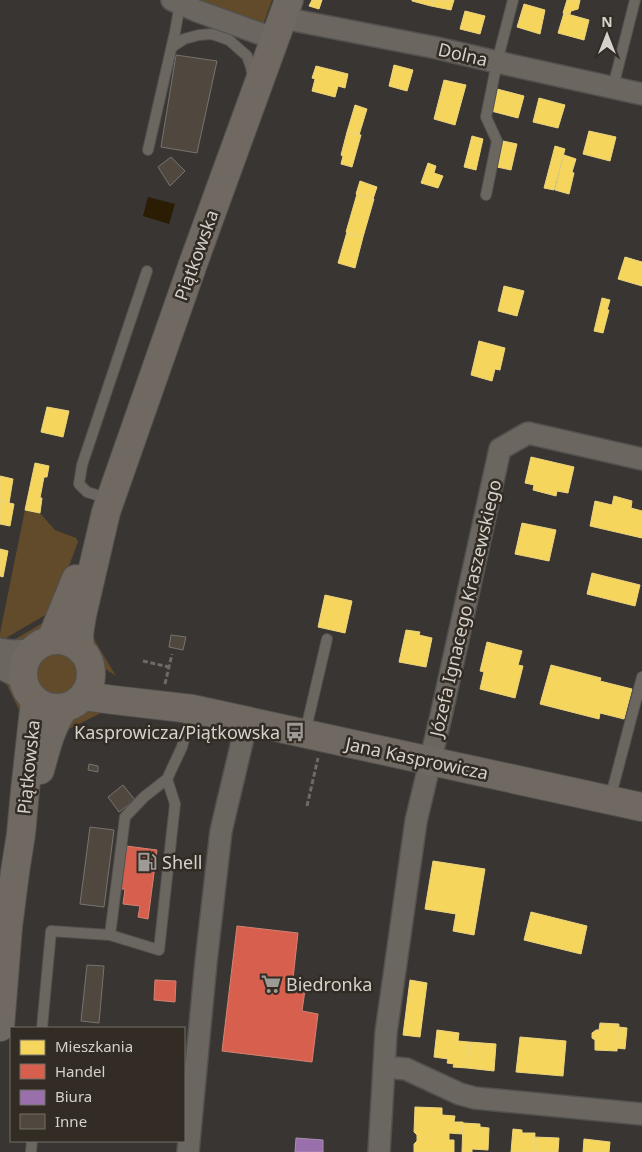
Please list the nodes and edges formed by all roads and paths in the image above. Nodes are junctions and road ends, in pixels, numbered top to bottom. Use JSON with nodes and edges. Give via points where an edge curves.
{"nodes":[{"id":1,"x":513,"y":0,"type":"edge"},
{"id":2,"x":634,"y":0,"type":"edge"},
{"id":3,"x":176,"y":2,"type":"edge"},
{"id":4,"x":273,"y":33,"type":"edge"},
{"id":5,"x":172,"y":47,"type":"junction"},
{"id":6,"x":497,"y":62,"type":"junction"},
{"id":7,"x":613,"y":87,"type":"junction"},
{"id":8,"x":642,"y":94,"type":"edge"},
{"id":9,"x":148,"y":150,"type":"dead end"},
{"id":10,"x":486,"y":195,"type":"dead end"},
{"id":11,"x":146,"y":270,"type":"dead end"},
{"id":12,"x":642,"y":460,"type":"edge"},
{"id":13,"x":108,"y":506,"type":"junction"},
{"id":14,"x":327,"y":639,"type":"dead end"},
{"id":15,"x":42,"y":645,"type":"junction"},
{"id":16,"x":0,"y":649,"type":"edge"},
{"id":17,"x":172,"y":654,"type":"dead end"},
{"id":18,"x":143,"y":661,"type":"dead end"},
{"id":19,"x":169,"y":667,"type":"junction"},
{"id":20,"x":642,"y":677,"type":"edge"},
{"id":21,"x":80,"y":681,"type":"junction"},
{"id":22,"x":19,"y":683,"type":"edge"},
{"id":23,"x":164,"y":687,"type":"dead end"},
{"id":24,"x":192,"y":709,"type":"junction"},
{"id":25,"x":247,"y":721,"type":"junction"},
{"id":26,"x":314,"y":736,"type":"junction"},
{"id":27,"x":430,"y":761,"type":"junction"},
{"id":28,"x":166,"y":780,"type":"junction"},
{"id":29,"x":610,"y":800,"type":"junction"},
{"id":30,"x":308,"y":806,"type":"dead end"},
{"id":31,"x":642,"y":806,"type":"edge"},
{"id":32,"x":21,"y":834,"type":"junction"},
{"id":33,"x":110,"y":935,"type":"junction"},
{"id":34,"x":0,"y":1027,"type":"edge"},
{"id":35,"x":42,"y":1027,"type":"edge"},
{"id":36,"x":384,"y":1067,"type":"junction"},
{"id":37,"x":642,"y":1114,"type":"edge"},
{"id":38,"x":188,"y":1152,"type":"edge"},
{"id":39,"x":379,"y":1152,"type":"edge"}],
"edges":[{"from":1,"to":6,"type":"lane"},
{"from":2,"to":7,"type":"lane"},
{"from":3,"to":4,"type":"street","name":"Dolna"},
{"from":3,"to":5,"type":"lane"},
{"from":4,"to":5,"type":"lane","via":[[229,40],[212,34],[200,35],[184,39]]},
{"from":4,"to":6,"type":"street","name":"Dolna","via":[[437,48]]},
{"from":4,"to":13,"type":"main road","name":"Piątkowska","via":[[255,94]]},
{"from":5,"to":9,"type":"lane"},
{"from":6,"to":7,"type":"street","name":"Dolna"},
{"from":6,"to":10,"type":"lane","via":[[486,117],[497,141]]},
{"from":7,"to":8,"type":"street","name":"Dolna"},
{"from":11,"to":13,"type":"lane","via":[[82,465],[80,484]]},
{"from":12,"to":27,"type":"street","name":"Józefa Ignacego Kraszewskiego","via":[[528,433],[500,449]]},
{"from":13,"to":15,"type":"main road","name":"Piątkowska","via":[[64,611]]},
{"from":13,"to":21,"type":"main road","name":"Piątkowska","via":[[80,624]]},
{"from":14,"to":26,"type":"lane"},
{"from":15,"to":16,"type":"street","via":[[12,651]]},
{"from":15,"to":21,"type":"main road","via":[[62,639],[72,642]]},
{"from":15,"to":22,"type":"main road","via":[[26,658]]},
{"from":17,"to":19,"type":"path"},
{"from":18,"to":19,"type":"path"},
{"from":19,"to":23,"type":"path"},
{"from":20,"to":29,"type":"lane"},
{"from":21,"to":22,"type":"main road","via":[[54,708],[44,706]]},
{"from":21,"to":24,"type":"main road","name":"Jana Kasprowicza"},
{"from":21,"to":32,"type":"main road","name":"Piątkowska","via":[[50,736]]},
{"from":22,"to":32,"type":"main road","name":"Piątkowska","via":[[26,781]]},
{"from":24,"to":25,"type":"main road","name":"Jana Kasprowicza"},
{"from":24,"to":28,"type":"lane","via":[[182,746]]},
{"from":25,"to":26,"type":"main road","name":"Jana Kasprowicza"},
{"from":25,"to":38,"type":"street","via":[[222,831]]},
{"from":26,"to":27,"type":"main road","name":"Jana Kasprowicza"},
{"from":26,"to":30,"type":"path"},
{"from":27,"to":29,"type":"main road","name":"Jana Kasprowicza"},
{"from":27,"to":36,"type":"street","name":"Józefa Ignacego Kraszewskiego","via":[[416,821]]},
{"from":28,"to":33,"type":"lane","via":[[125,817]]},
{"from":28,"to":33,"type":"lane","via":[[175,804],[159,950]]},
{"from":29,"to":31,"type":"main road","name":"Jana Kasprowicza"},
{"from":32,"to":34,"type":"main road","name":"Piątkowska","via":[[8,927]]},
{"from":33,"to":35,"type":"lane","via":[[51,930]]},
{"from":36,"to":37,"type":"street","via":[[406,1069],[474,1098]]},
{"from":36,"to":39,"type":"street","name":"Józefa Ignacego Kraszewskiego"}]}
